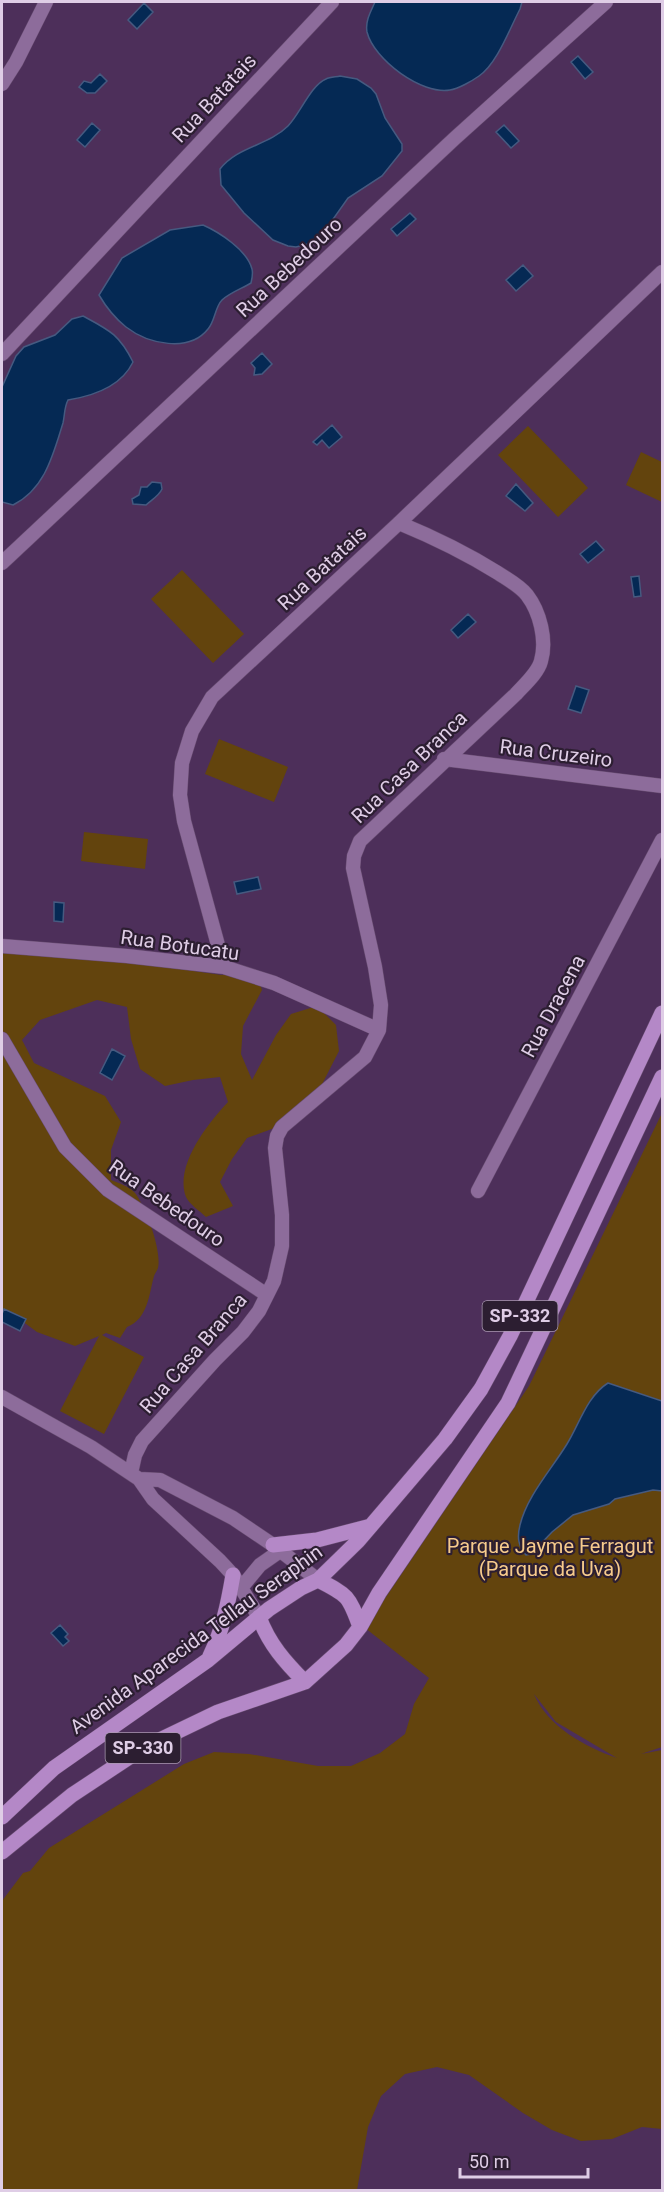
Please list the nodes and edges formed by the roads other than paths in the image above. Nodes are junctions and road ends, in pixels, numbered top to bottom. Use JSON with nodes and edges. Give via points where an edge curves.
{"nodes":[{"id":1,"x":46,"y":2,"type":"edge"},
{"id":2,"x":332,"y":2,"type":"edge"},
{"id":3,"x":606,"y":2,"type":"edge"},
{"id":4,"x":2,"y":84,"type":"edge"},
{"id":5,"x":663,"y":272,"type":"edge"},
{"id":6,"x":2,"y":354,"type":"edge"},
{"id":7,"x":399,"y":523,"type":"junction"},
{"id":8,"x":2,"y":563,"type":"edge"},
{"id":9,"x":444,"y":759,"type":"junction"},
{"id":10,"x":663,"y":786,"type":"edge"},
{"id":11,"x":663,"y":840,"type":"edge"},
{"id":12,"x":2,"y":946,"type":"edge"},
{"id":13,"x":224,"y":967,"type":"junction"},
{"id":14,"x":663,"y":1013,"type":"edge"},
{"id":15,"x":379,"y":1030,"type":"junction"},
{"id":16,"x":2,"y":1039,"type":"edge"},
{"id":17,"x":663,"y":1077,"type":"edge"},
{"id":18,"x":478,"y":1191,"type":"dead end"},
{"id":19,"x":267,"y":1295,"type":"junction"},
{"id":20,"x":2,"y":1397,"type":"edge"},
{"id":21,"x":135,"y":1476,"type":"junction"},
{"id":22,"x":371,"y":1526,"type":"junction"},
{"id":23,"x":276,"y":1548,"type":"junction"},
{"id":24,"x":318,"y":1580,"type":"junction"},
{"id":25,"x":237,"y":1582,"type":"junction"},
{"id":26,"x":259,"y":1617,"type":"junction"},
{"id":27,"x":360,"y":1628,"type":"junction"},
{"id":28,"x":208,"y":1660,"type":"junction"},
{"id":29,"x":305,"y":1682,"type":"junction"},
{"id":30,"x":2,"y":1817,"type":"edge"},
{"id":31,"x":2,"y":1852,"type":"edge"}],
"edges":[{"from":1,"to":4,"type":"street"},
{"from":2,"to":6,"type":"street","name":"Rua Batatais"},
{"from":3,"to":8,"type":"street","name":"Rua Bebedouro","via":[[454,139]]},
{"from":5,"to":7,"type":"street","name":"Rua Batatais"},
{"from":7,"to":9,"type":"street","name":"Rua Casa Branca","via":[[443,541],[510,580],[527,595],[540,619],[541,662],[530,679]]},
{"from":7,"to":13,"type":"street","name":"Rua Batatais","via":[[212,696],[192,731],[182,763],[180,795]]},
{"from":9,"to":10,"type":"street","name":"Rua Cruzeiro"},
{"from":9,"to":15,"type":"street","name":"Rua Casa Branca","via":[[360,841],[354,856],[353,868],[381,1005]]},
{"from":11,"to":18,"type":"street","name":"Rua Dracena"},
{"from":12,"to":13,"type":"street","name":"Rua Botucatu"},
{"from":13,"to":15,"type":"street","name":"Rua Botucatu","via":[[274,983]]},
{"from":14,"to":22,"type":"main road","name":"Avenida Aparecida Tellau Seraphin","number":"SP-332","via":[[510,1336],[481,1389],[445,1439]]},
{"from":15,"to":19,"type":"street","name":"Rua Casa Branca","via":[[365,1057],[282,1127],[277,1136],[282,1246]]},
{"from":16,"to":19,"type":"street","name":"Rua Bebedouro","via":[[65,1147],[108,1190]]},
{"from":17,"to":27,"type":"main road","number":"SP-332","via":[[507,1403]]},
{"from":19,"to":21,"type":"street","name":"Rua Casa Branca","via":[[243,1332],[142,1441],[135,1455]]},
{"from":20,"to":21,"type":"street"},
{"from":21,"to":23,"type":"street","via":[[160,1480],[233,1518]]},
{"from":21,"to":25,"type":"street"},
{"from":22,"to":23,"type":"main road"},
{"from":22,"to":24,"type":"main road","name":"Avenida Aparecida Tellau Seraphin","number":"SP-332"},
{"from":23,"to":24,"type":"street"},
{"from":23,"to":25,"type":"street"},
{"from":24,"to":26,"type":"main road","name":"Avenida Aparecida Tellau Seraphin"},
{"from":24,"to":27,"type":"main road","via":[[342,1592],[351,1603]]},
{"from":25,"to":26,"type":"street"},
{"from":25,"to":28,"type":"main road"},
{"from":26,"to":28,"type":"main road","name":"Avenida Aparecida Tellau Seraphin","number":"SP-330"},
{"from":26,"to":29,"type":"main road","via":[[270,1642]]},
{"from":27,"to":29,"type":"main road"},
{"from":28,"to":30,"type":"main road","name":"Avenida Aparecida Tellau Seraphin","number":"SP-330","via":[[54,1768]]},
{"from":29,"to":31,"type":"main road","number":"SP-330","via":[[218,1712],[143,1748],[72,1795]]}]}
